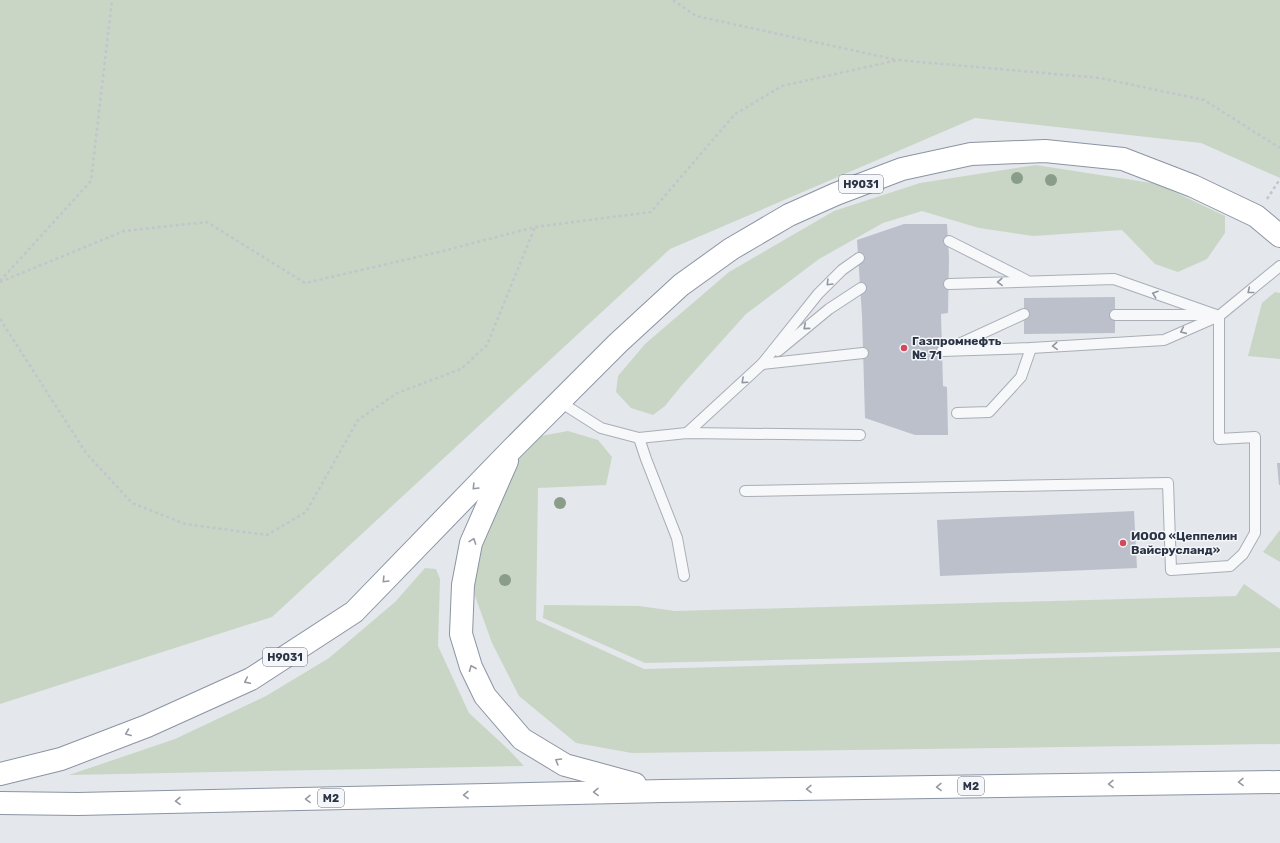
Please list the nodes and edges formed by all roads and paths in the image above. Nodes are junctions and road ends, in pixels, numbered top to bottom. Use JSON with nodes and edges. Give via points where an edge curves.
{"nodes":[{"id":1,"x":112,"y":0,"type":"edge"},
{"id":2,"x":673,"y":0,"type":"edge"},
{"id":3,"x":898,"y":60,"type":"junction"},
{"id":4,"x":1280,"y":148,"type":"edge"},
{"id":5,"x":535,"y":227,"type":"junction"},
{"id":6,"x":1280,"y":236,"type":"edge"},
{"id":7,"x":948,"y":241,"type":"dead end"},
{"id":8,"x":859,"y":258,"type":"dead end"},
{"id":9,"x":1280,"y":266,"type":"edge"},
{"id":10,"x":1028,"y":281,"type":"junction"},
{"id":11,"x":0,"y":282,"type":"edge"},
{"id":12,"x":949,"y":284,"type":"dead end"},
{"id":13,"x":861,"y":288,"type":"dead end"},
{"id":14,"x":1024,"y":314,"type":"dead end"},
{"id":15,"x":1115,"y":314,"type":"dead end"},
{"id":16,"x":1218,"y":316,"type":"junction"},
{"id":17,"x":0,"y":319,"type":"edge"},
{"id":18,"x":1031,"y":348,"type":"junction"},
{"id":19,"x":863,"y":353,"type":"dead end"},
{"id":20,"x":762,"y":364,"type":"junction"},
{"id":21,"x":560,"y":402,"type":"junction"},
{"id":22,"x":957,"y":413,"type":"dead end"},
{"id":23,"x":686,"y":433,"type":"junction"},
{"id":24,"x":860,"y":434,"type":"dead end"},
{"id":25,"x":639,"y":438,"type":"junction"},
{"id":26,"x":512,"y":449,"type":"junction"},
{"id":27,"x":745,"y":491,"type":"dead end"},
{"id":28,"x":684,"y":576,"type":"dead end"},
{"id":29,"x":0,"y":774,"type":"edge"},
{"id":30,"x":1280,"y":782,"type":"edge"},
{"id":31,"x":663,"y":791,"type":"junction"},
{"id":32,"x":0,"y":803,"type":"edge"}],
"edges":[{"from":1,"to":11,"type":"path","via":[[91,181]]},
{"from":2,"to":3,"type":"path","via":[[696,16]]},
{"from":3,"to":4,"type":"path","via":[[1100,78],[1204,100]]},
{"from":3,"to":5,"type":"path","via":[[782,86],[735,114],[651,212]]},
{"from":5,"to":11,"type":"path","via":[[305,283],[206,222],[124,231]]},
{"from":5,"to":17,"type":"path","via":[[487,345],[460,369],[397,393],[358,420],[306,512],[267,535],[185,524],[132,503],[86,453]]},
{"from":6,"to":21,"type":"highway","number":"Н9031","via":[[1256,216],[1193,186],[1123,159],[1045,151],[971,154],[902,169],[789,215],[731,249],[681,285],[618,343]]},
{"from":7,"to":10,"type":"lane"},
{"from":8,"to":20,"type":"lane","one_way":true,"via":[[842,270],[818,294]]},
{"from":9,"to":16,"type":"lane","one_way":true},
{"from":10,"to":12,"type":"lane","one_way":true},
{"from":16,"to":10,"type":"lane","one_way":true,"via":[[1114,279]]},
{"from":13,"to":20,"type":"lane","one_way":true,"via":[[829,309]]},
{"from":14,"to":18,"type":"lane","via":[[942,352]]},
{"from":15,"to":16,"type":"lane"},
{"from":16,"to":18,"type":"lane","one_way":true,"via":[[1164,340]]},
{"from":16,"to":27,"type":"lane","via":[[1219,439],[1255,437],[1255,533],[1243,554],[1230,566],[1171,570],[1168,482]]},
{"from":18,"to":22,"type":"lane","via":[[1021,377],[989,412]]},
{"from":19,"to":20,"type":"lane"},
{"from":20,"to":23,"type":"lane","one_way":true},
{"from":21,"to":25,"type":"lane","via":[[601,428]]},
{"from":21,"to":26,"type":"highway","number":"Н9031"},
{"from":23,"to":24,"type":"lane"},
{"from":23,"to":25,"type":"lane"},
{"from":25,"to":28,"type":"lane","via":[[677,538]]},
{"from":26,"to":29,"type":"highway","number":"Н9031","one_way":true,"via":[[354,612],[251,679],[147,726],[68,756]]},
{"from":31,"to":26,"type":"highway","number":"Н9031","one_way":true,"via":[[565,764],[522,739],[484,696],[471,667],[461,634],[463,585],[471,543]]},
{"from":30,"to":31,"type":"highway","number":"М2","one_way":true},
{"from":31,"to":32,"type":"highway","number":"М2","one_way":true,"via":[[78,804]]}]}
